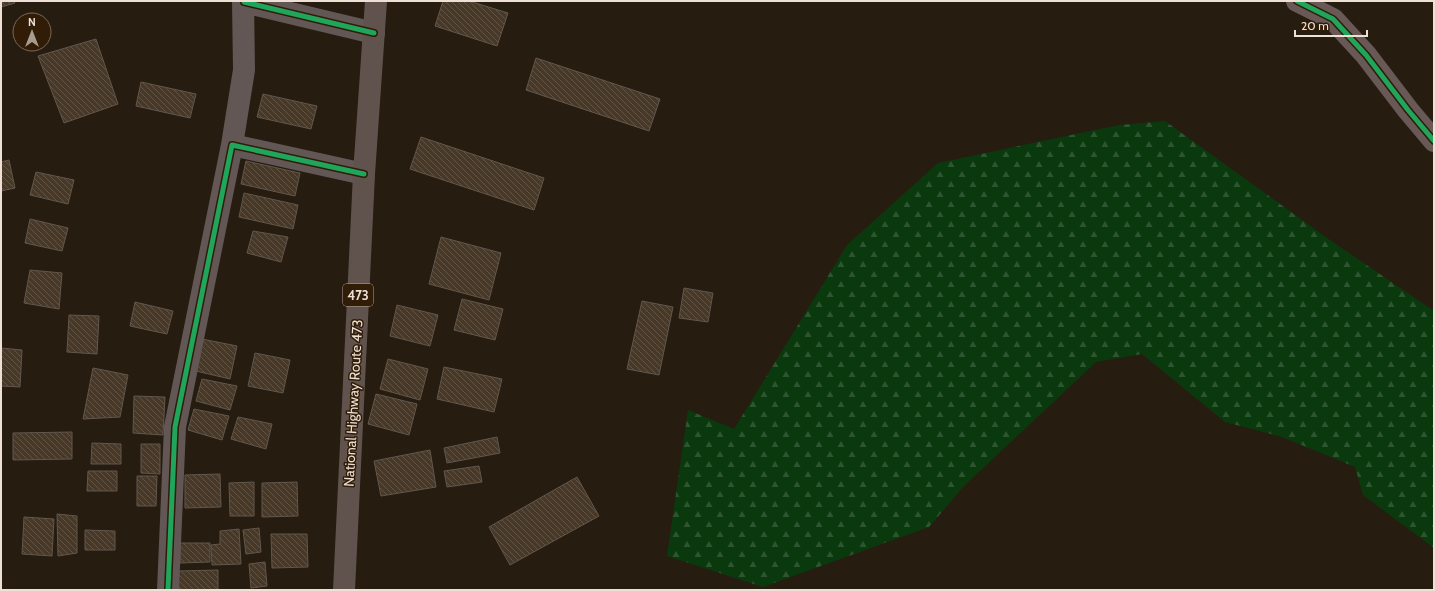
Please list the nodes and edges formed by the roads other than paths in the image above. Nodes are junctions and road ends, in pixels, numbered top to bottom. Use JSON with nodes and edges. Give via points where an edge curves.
{"nodes":[{"id":1,"x":244,"y":1,"type":"edge"},
{"id":2,"x":376,"y":1,"type":"edge"},
{"id":3,"x":1297,"y":1,"type":"edge"},
{"id":4,"x":374,"y":33,"type":"junction"},
{"id":5,"x":1434,"y":141,"type":"edge"},
{"id":6,"x":232,"y":145,"type":"junction"},
{"id":7,"x":364,"y":174,"type":"junction"},
{"id":8,"x":168,"y":590,"type":"edge"},
{"id":9,"x":344,"y":590,"type":"edge"}],
"edges":[{"from":1,"to":4,"type":"street"},
{"from":1,"to":6,"type":"street","via":[[244,70]]},
{"from":2,"to":4,"type":"highway","name":"National Highway Route 473","number":"473"},
{"from":3,"to":5,"type":"street","via":[[1333,19],[1366,54]]},
{"from":4,"to":7,"type":"highway","name":"National Highway Route 473","number":"473"},
{"from":6,"to":7,"type":"street"},
{"from":6,"to":8,"type":"street","via":[[175,427]]},
{"from":7,"to":9,"type":"highway","name":"National Highway Route 473","number":"473"}]}
